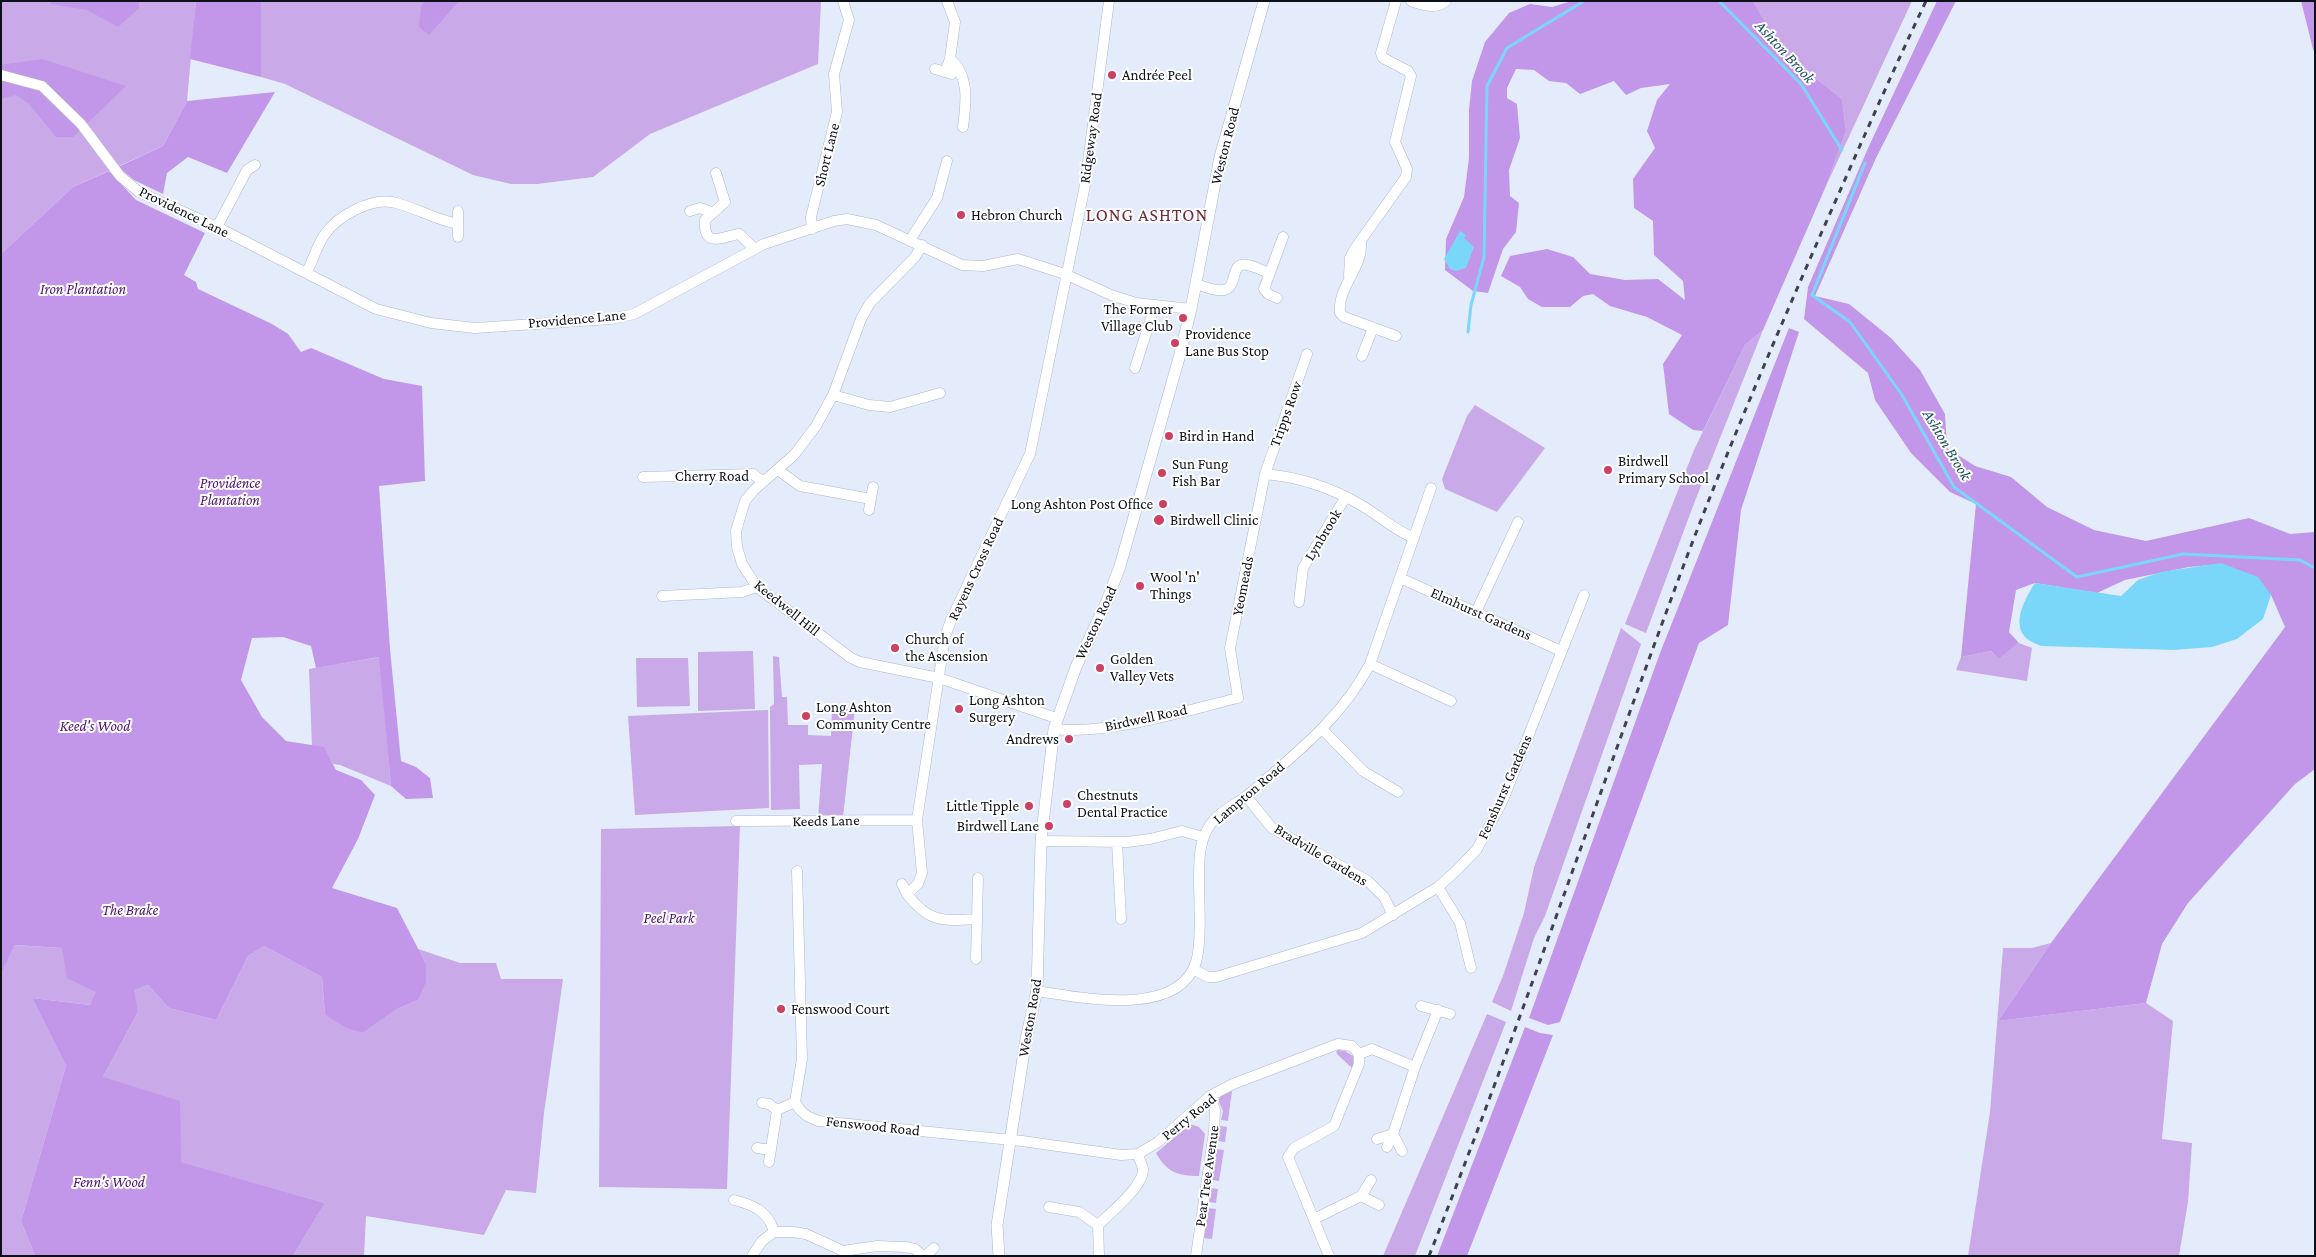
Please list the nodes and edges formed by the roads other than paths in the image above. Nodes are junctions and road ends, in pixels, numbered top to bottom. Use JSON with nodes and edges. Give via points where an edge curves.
{"nodes":[{"id":1,"x":843,"y":1,"type":"edge"},
{"id":2,"x":947,"y":1,"type":"edge"},
{"id":3,"x":1109,"y":1,"type":"edge"},
{"id":4,"x":1264,"y":1,"type":"edge"},
{"id":5,"x":1396,"y":1,"type":"edge"},
{"id":6,"x":1411,"y":1,"type":"edge"},
{"id":7,"x":1446,"y":1,"type":"edge"},
{"id":8,"x":950,"y":59,"type":"junction"},
{"id":9,"x":944,"y":72,"type":"dead end"},
{"id":10,"x":1,"y":75,"type":"edge"},
{"id":11,"x":963,"y":127,"type":"dead end"},
{"id":12,"x":947,"y":161,"type":"dead end"},
{"id":13,"x":255,"y":164,"type":"dead end"},
{"id":14,"x":716,"y":172,"type":"dead end"},
{"id":15,"x":720,"y":187,"type":"junction"},
{"id":16,"x":709,"y":191,"type":"dead end"},
{"id":17,"x":458,"y":211,"type":"dead end"},
{"id":18,"x":690,"y":211,"type":"dead end"},
{"id":19,"x":711,"y":212,"type":"junction"},
{"id":20,"x":458,"y":224,"type":"junction"},
{"id":21,"x":217,"y":227,"type":"junction"},
{"id":22,"x":812,"y":229,"type":"junction"},
{"id":23,"x":458,"y":237,"type":"dead end"},
{"id":24,"x":1283,"y":237,"type":"dead end"},
{"id":25,"x":910,"y":240,"type":"junction"},
{"id":26,"x":922,"y":245,"type":"junction"},
{"id":27,"x":755,"y":249,"type":"junction"},
{"id":28,"x":307,"y":272,"type":"junction"},
{"id":29,"x":1270,"y":273,"type":"junction"},
{"id":30,"x":1065,"y":274,"type":"junction"},
{"id":31,"x":1196,"y":284,"type":"junction"},
{"id":32,"x":1277,"y":298,"type":"dead end"},
{"id":33,"x":1155,"y":305,"type":"junction"},
{"id":34,"x":1192,"y":310,"type":"junction"},
{"id":35,"x":1373,"y":328,"type":"junction"},
{"id":36,"x":1396,"y":336,"type":"dead end"},
{"id":37,"x":1307,"y":354,"type":"dead end"},
{"id":38,"x":1362,"y":356,"type":"dead end"},
{"id":39,"x":1135,"y":368,"type":"dead end"},
{"id":40,"x":940,"y":393,"type":"dead end"},
{"id":41,"x":833,"y":395,"type":"junction"},
{"id":42,"x":657,"y":465,"type":"dead end"},
{"id":43,"x":778,"y":470,"type":"junction"},
{"id":44,"x":1265,"y":474,"type":"junction"},
{"id":45,"x":657,"y":476,"type":"junction"},
{"id":46,"x":643,"y":477,"type":"dead end"},
{"id":47,"x":763,"y":482,"type":"junction"},
{"id":48,"x":872,"y":487,"type":"dead end"},
{"id":49,"x":1431,"y":488,"type":"dead end"},
{"id":50,"x":871,"y":498,"type":"junction"},
{"id":51,"x":1345,"y":498,"type":"junction"},
{"id":52,"x":869,"y":510,"type":"dead end"},
{"id":53,"x":1518,"y":522,"type":"dead end"},
{"id":54,"x":1414,"y":538,"type":"junction"},
{"id":55,"x":1400,"y":578,"type":"junction"},
{"id":56,"x":758,"y":587,"type":"junction"},
{"id":57,"x":1584,"y":595,"type":"dead end"},
{"id":58,"x":662,"y":596,"type":"dead end"},
{"id":59,"x":1299,"y":602,"type":"dead end"},
{"id":60,"x":1476,"y":612,"type":"junction"},
{"id":61,"x":1561,"y":651,"type":"junction"},
{"id":62,"x":1370,"y":664,"type":"junction"},
{"id":63,"x":939,"y":678,"type":"junction"},
{"id":64,"x":1238,"y":698,"type":"joint"},
{"id":65,"x":1452,"y":701,"type":"dead end"},
{"id":66,"x":1055,"y":723,"type":"junction"},
{"id":67,"x":1322,"y":729,"type":"junction"},
{"id":68,"x":1398,"y":792,"type":"dead end"},
{"id":69,"x":1246,"y":796,"type":"junction"},
{"id":70,"x":917,"y":820,"type":"junction"},
{"id":71,"x":736,"y":821,"type":"dead end"},
{"id":72,"x":1203,"y":837,"type":"junction"},
{"id":73,"x":1041,"y":841,"type":"junction"},
{"id":74,"x":1117,"y":842,"type":"junction"},
{"id":75,"x":797,"y":871,"type":"dead end"},
{"id":76,"x":978,"y":878,"type":"dead end"},
{"id":77,"x":1438,"y":887,"type":"junction"},
{"id":78,"x":1393,"y":915,"type":"junction"},
{"id":79,"x":977,"y":919,"type":"junction"},
{"id":80,"x":1122,"y":919,"type":"dead end"},
{"id":81,"x":976,"y":959,"type":"dead end"},
{"id":82,"x":1472,"y":968,"type":"dead end"},
{"id":83,"x":1193,"y":969,"type":"junction"},
{"id":84,"x":1036,"y":991,"type":"junction"},
{"id":85,"x":1421,"y":1006,"type":"dead end"},
{"id":86,"x":1438,"y":1010,"type":"junction"},
{"id":87,"x":1450,"y":1014,"type":"dead end"},
{"id":88,"x":1359,"y":1054,"type":"junction"},
{"id":89,"x":1414,"y":1067,"type":"junction"},
{"id":90,"x":1210,"y":1096,"type":"junction"},
{"id":91,"x":796,"y":1102,"type":"junction"},
{"id":92,"x":762,"y":1103,"type":"dead end"},
{"id":93,"x":777,"y":1110,"type":"junction"},
{"id":94,"x":1393,"y":1134,"type":"junction"},
{"id":95,"x":1378,"y":1139,"type":"dead end"},
{"id":96,"x":1010,"y":1140,"type":"junction"},
{"id":97,"x":1386,"y":1147,"type":"dead end"},
{"id":98,"x":757,"y":1148,"type":"dead end"},
{"id":99,"x":771,"y":1150,"type":"junction"},
{"id":100,"x":1402,"y":1151,"type":"dead end"},
{"id":101,"x":1138,"y":1154,"type":"junction"},
{"id":102,"x":769,"y":1162,"type":"dead end"},
{"id":103,"x":1371,"y":1180,"type":"dead end"},
{"id":104,"x":1361,"y":1196,"type":"junction"},
{"id":105,"x":734,"y":1200,"type":"dead end"},
{"id":106,"x":1379,"y":1204,"type":"dead end"},
{"id":107,"x":1049,"y":1207,"type":"dead end"},
{"id":108,"x":1314,"y":1219,"type":"junction"},
{"id":109,"x":1098,"y":1225,"type":"junction"},
{"id":110,"x":774,"y":1232,"type":"junction"},
{"id":111,"x":934,"y":1248,"type":"dead end"},
{"id":112,"x":842,"y":1254,"type":"edge"},
{"id":113,"x":752,"y":1256,"type":"edge"},
{"id":114,"x":924,"y":1256,"type":"edge"},
{"id":115,"x":999,"y":1256,"type":"edge"},
{"id":116,"x":1099,"y":1256,"type":"edge"},
{"id":117,"x":1196,"y":1256,"type":"edge"},
{"id":118,"x":1329,"y":1256,"type":"edge"}],
"edges":[{"from":1,"to":22,"type":"street","name":"Short Lane","via":[[849,20],[834,81],[838,112],[811,217]]},
{"from":2,"to":8,"type":"street","via":[[955,22]]},
{"from":3,"to":30,"type":"street","name":"Ridgeway Road","via":[[1084,185]]},
{"from":4,"to":31,"type":"street","name":"Weston Road","via":[[1220,157]]},
{"from":5,"to":35,"type":"street","via":[[1382,53],[1383,58],[1408,71],[1411,76],[1395,135],[1407,169],[1406,177],[1350,258],[1349,276],[1339,307],[1344,317]]},
{"from":6,"to":7,"type":"street","via":[[1432,6]]},
{"from":8,"to":9,"type":"street"},
{"from":8,"to":11,"type":"street","via":[[962,72],[969,113]]},
{"from":10,"to":21,"type":"street","name":"Providence Lane","via":[[42,86],[80,123],[120,176],[139,192]]},
{"from":12,"to":25,"type":"street","via":[[937,198]]},
{"from":13,"to":21,"type":"street","via":[[247,170]]},
{"from":14,"to":15,"type":"street"},
{"from":15,"to":16,"type":"street"},
{"from":15,"to":19,"type":"street","via":[[725,202]]},
{"from":17,"to":20,"type":"street"},
{"from":18,"to":19,"type":"street","via":[[700,208]]},
{"from":19,"to":27,"type":"street","via":[[704,220],[709,236],[720,240],[739,234]]},
{"from":20,"to":23,"type":"street"},
{"from":20,"to":28,"type":"street","via":[[393,202],[372,204],[339,221],[326,232]]},
{"from":21,"to":28,"type":"street","name":"Providence Lane"},
{"from":22,"to":25,"type":"street","name":"Providence Lane","via":[[834,222],[861,221]]},
{"from":22,"to":27,"type":"street","name":"Providence Lane"},
{"from":24,"to":29,"type":"street"},
{"from":25,"to":26,"type":"street","name":"Providence Lane"},
{"from":26,"to":30,"type":"street","name":"Providence Lane","via":[[962,265],[983,266],[1018,259]]},
{"from":26,"to":41,"type":"street","name":"Keedwell Hill","via":[[915,257],[870,303]]},
{"from":27,"to":28,"type":"street","name":"Providence Lane","via":[[634,314],[610,319],[475,328],[389,314]]},
{"from":29,"to":31,"type":"street","via":[[1247,264],[1236,268],[1230,288],[1226,290]]},
{"from":29,"to":32,"type":"street","via":[[1264,289]]},
{"from":30,"to":33,"type":"street","name":"Providence Lane","via":[[1111,295]]},
{"from":30,"to":63,"type":"street","name":"Rayens Cross Road","via":[[1030,454],[951,620]]},
{"from":31,"to":34,"type":"street","name":"Weston Road"},
{"from":33,"to":34,"type":"street","name":"Providence Lane"},
{"from":33,"to":39,"type":"street"},
{"from":34,"to":66,"type":"street","name":"Weston Road","via":[[1120,566],[1108,602],[1076,667]]},
{"from":35,"to":36,"type":"street"},
{"from":35,"to":38,"type":"street"},
{"from":37,"to":44,"type":"street","name":"Tripps Row"},
{"from":40,"to":41,"type":"street","via":[[927,392],[901,405],[878,407]]},
{"from":41,"to":43,"type":"street","name":"Keedwell Hill","via":[[803,445]]},
{"from":42,"to":45,"type":"street","name":"Cherry Road"},
{"from":43,"to":47,"type":"street","name":"Keedwell Hill"},
{"from":43,"to":50,"type":"street","via":[[800,486]]},
{"from":44,"to":51,"type":"street","name":"Lynbrook","via":[[1299,479]]},
{"from":44,"to":64,"type":"street","name":"Yeomeads","via":[[1230,648]]},
{"from":45,"to":46,"type":"street","name":"Cherry Road"},
{"from":45,"to":47,"type":"street","name":"Cherry Road","via":[[753,474]]},
{"from":47,"to":56,"type":"street","name":"Keedwell Hill","via":[[745,501],[736,531],[742,564]]},
{"from":48,"to":50,"type":"street"},
{"from":49,"to":54,"type":"street","name":"Lampton Road"},
{"from":50,"to":52,"type":"street"},
{"from":51,"to":54,"type":"street","name":"Lynbrook","via":[[1366,508],[1398,532]]},
{"from":51,"to":59,"type":"street","name":"Lynbrook","via":[[1304,568]]},
{"from":53,"to":60,"type":"street"},
{"from":54,"to":55,"type":"street","name":"Lampton Road"},
{"from":55,"to":60,"type":"street","name":"Elmhurst Gardens"},
{"from":55,"to":62,"type":"street","name":"Lampton Road"},
{"from":56,"to":58,"type":"street","via":[[742,592]]},
{"from":56,"to":63,"type":"street","name":"Keedwell Hill","via":[[851,658]]},
{"from":57,"to":61,"type":"street","name":"Fenshurst Gardens"},
{"from":60,"to":61,"type":"street","name":"Elmhurst Gardens"},
{"from":61,"to":77,"type":"street","name":"Fenshurst Gardens","via":[[1491,825],[1477,849]]},
{"from":62,"to":65,"type":"street"},
{"from":62,"to":67,"type":"street","name":"Lampton Road","via":[[1357,689]]},
{"from":63,"to":66,"type":"street","name":"Keedwell Hill"},
{"from":63,"to":70,"type":"street","name":"Rayens Cross Road"},
{"from":64,"to":66,"type":"street","name":"Birdwell Road","via":[[1084,731]]},
{"from":66,"to":73,"type":"street","name":"Weston Road"},
{"from":67,"to":68,"type":"street","via":[[1363,771]]},
{"from":67,"to":69,"type":"street","name":"Lampton Road"},
{"from":69,"to":72,"type":"street","name":"Lampton Road","via":[[1213,821]]},
{"from":69,"to":78,"type":"street","name":"Bradville Gardens","via":[[1272,828],[1368,882],[1384,897]]},
{"from":70,"to":71,"type":"street","name":"Keeds Lane"},
{"from":70,"to":79,"type":"street","name":"Rayens Cross Road","via":[[922,873],[918,884],[905,889],[931,917]]},
{"from":72,"to":74,"type":"street","via":[[1182,831],[1150,839]]},
{"from":72,"to":83,"type":"street","name":"Lampton Road","via":[[1199,854],[1198,955]]},
{"from":73,"to":74,"type":"street"},
{"from":73,"to":84,"type":"street","name":"Weston Road"},
{"from":74,"to":80,"type":"street"},
{"from":75,"to":91,"type":"street","via":[[802,1059]]},
{"from":76,"to":79,"type":"street"},
{"from":77,"to":78,"type":"street","name":"Fenshurst Gardens"},
{"from":77,"to":82,"type":"street","via":[[1460,923]]},
{"from":78,"to":83,"type":"street","name":"Fenshurst Gardens","via":[[1362,933],[1235,972],[1208,977]]},
{"from":79,"to":81,"type":"street"},
{"from":83,"to":84,"type":"street","via":[[1174,989],[1139,999],[1112,1001]]},
{"from":84,"to":96,"type":"street","name":"Weston Road"},
{"from":85,"to":86,"type":"street"},
{"from":86,"to":87,"type":"street"},
{"from":86,"to":89,"type":"street"},
{"from":88,"to":89,"type":"street","name":"Perry Road","via":[[1372,1049]]},
{"from":88,"to":90,"type":"street","name":"Perry Road","via":[[1352,1046],[1338,1044]]},
{"from":88,"to":108,"type":"street","via":[[1360,1064],[1334,1126],[1294,1148],[1288,1158]]},
{"from":89,"to":94,"type":"street"},
{"from":90,"to":101,"type":"street","name":"Perry Road","via":[[1158,1142]]},
{"from":90,"to":117,"type":"street","name":"Pear Tree Avenue","via":[[1215,1110],[1214,1131]]},
{"from":91,"to":93,"type":"street"},
{"from":91,"to":96,"type":"street","name":"Fenswood Road","via":[[800,1110],[818,1121]]},
{"from":92,"to":93,"type":"street"},
{"from":93,"to":99,"type":"street"},
{"from":94,"to":95,"type":"street"},
{"from":94,"to":97,"type":"street"},
{"from":94,"to":100,"type":"street"},
{"from":96,"to":101,"type":"street","name":"Perry Road","via":[[1121,1156]]},
{"from":96,"to":115,"type":"street","name":"Weston Road","via":[[997,1225]]},
{"from":98,"to":99,"type":"street"},
{"from":99,"to":102,"type":"street"},
{"from":101,"to":109,"type":"street","via":[[1142,1176],[1132,1192]]},
{"from":103,"to":104,"type":"street"},
{"from":104,"to":106,"type":"street"},
{"from":104,"to":108,"type":"street"},
{"from":105,"to":110,"type":"street","via":[[752,1204],[760,1210],[771,1221]]},
{"from":107,"to":109,"type":"street","via":[[1079,1212]]},
{"from":108,"to":118,"type":"street"},
{"from":109,"to":116,"type":"street"},
{"from":110,"to":112,"type":"street","via":[[806,1234]]},
{"from":110,"to":113,"type":"street","via":[[762,1241]]},
{"from":111,"to":114,"type":"street"},
{"from":112,"to":114,"type":"street","via":[[876,1246],[915,1249]]}]}
